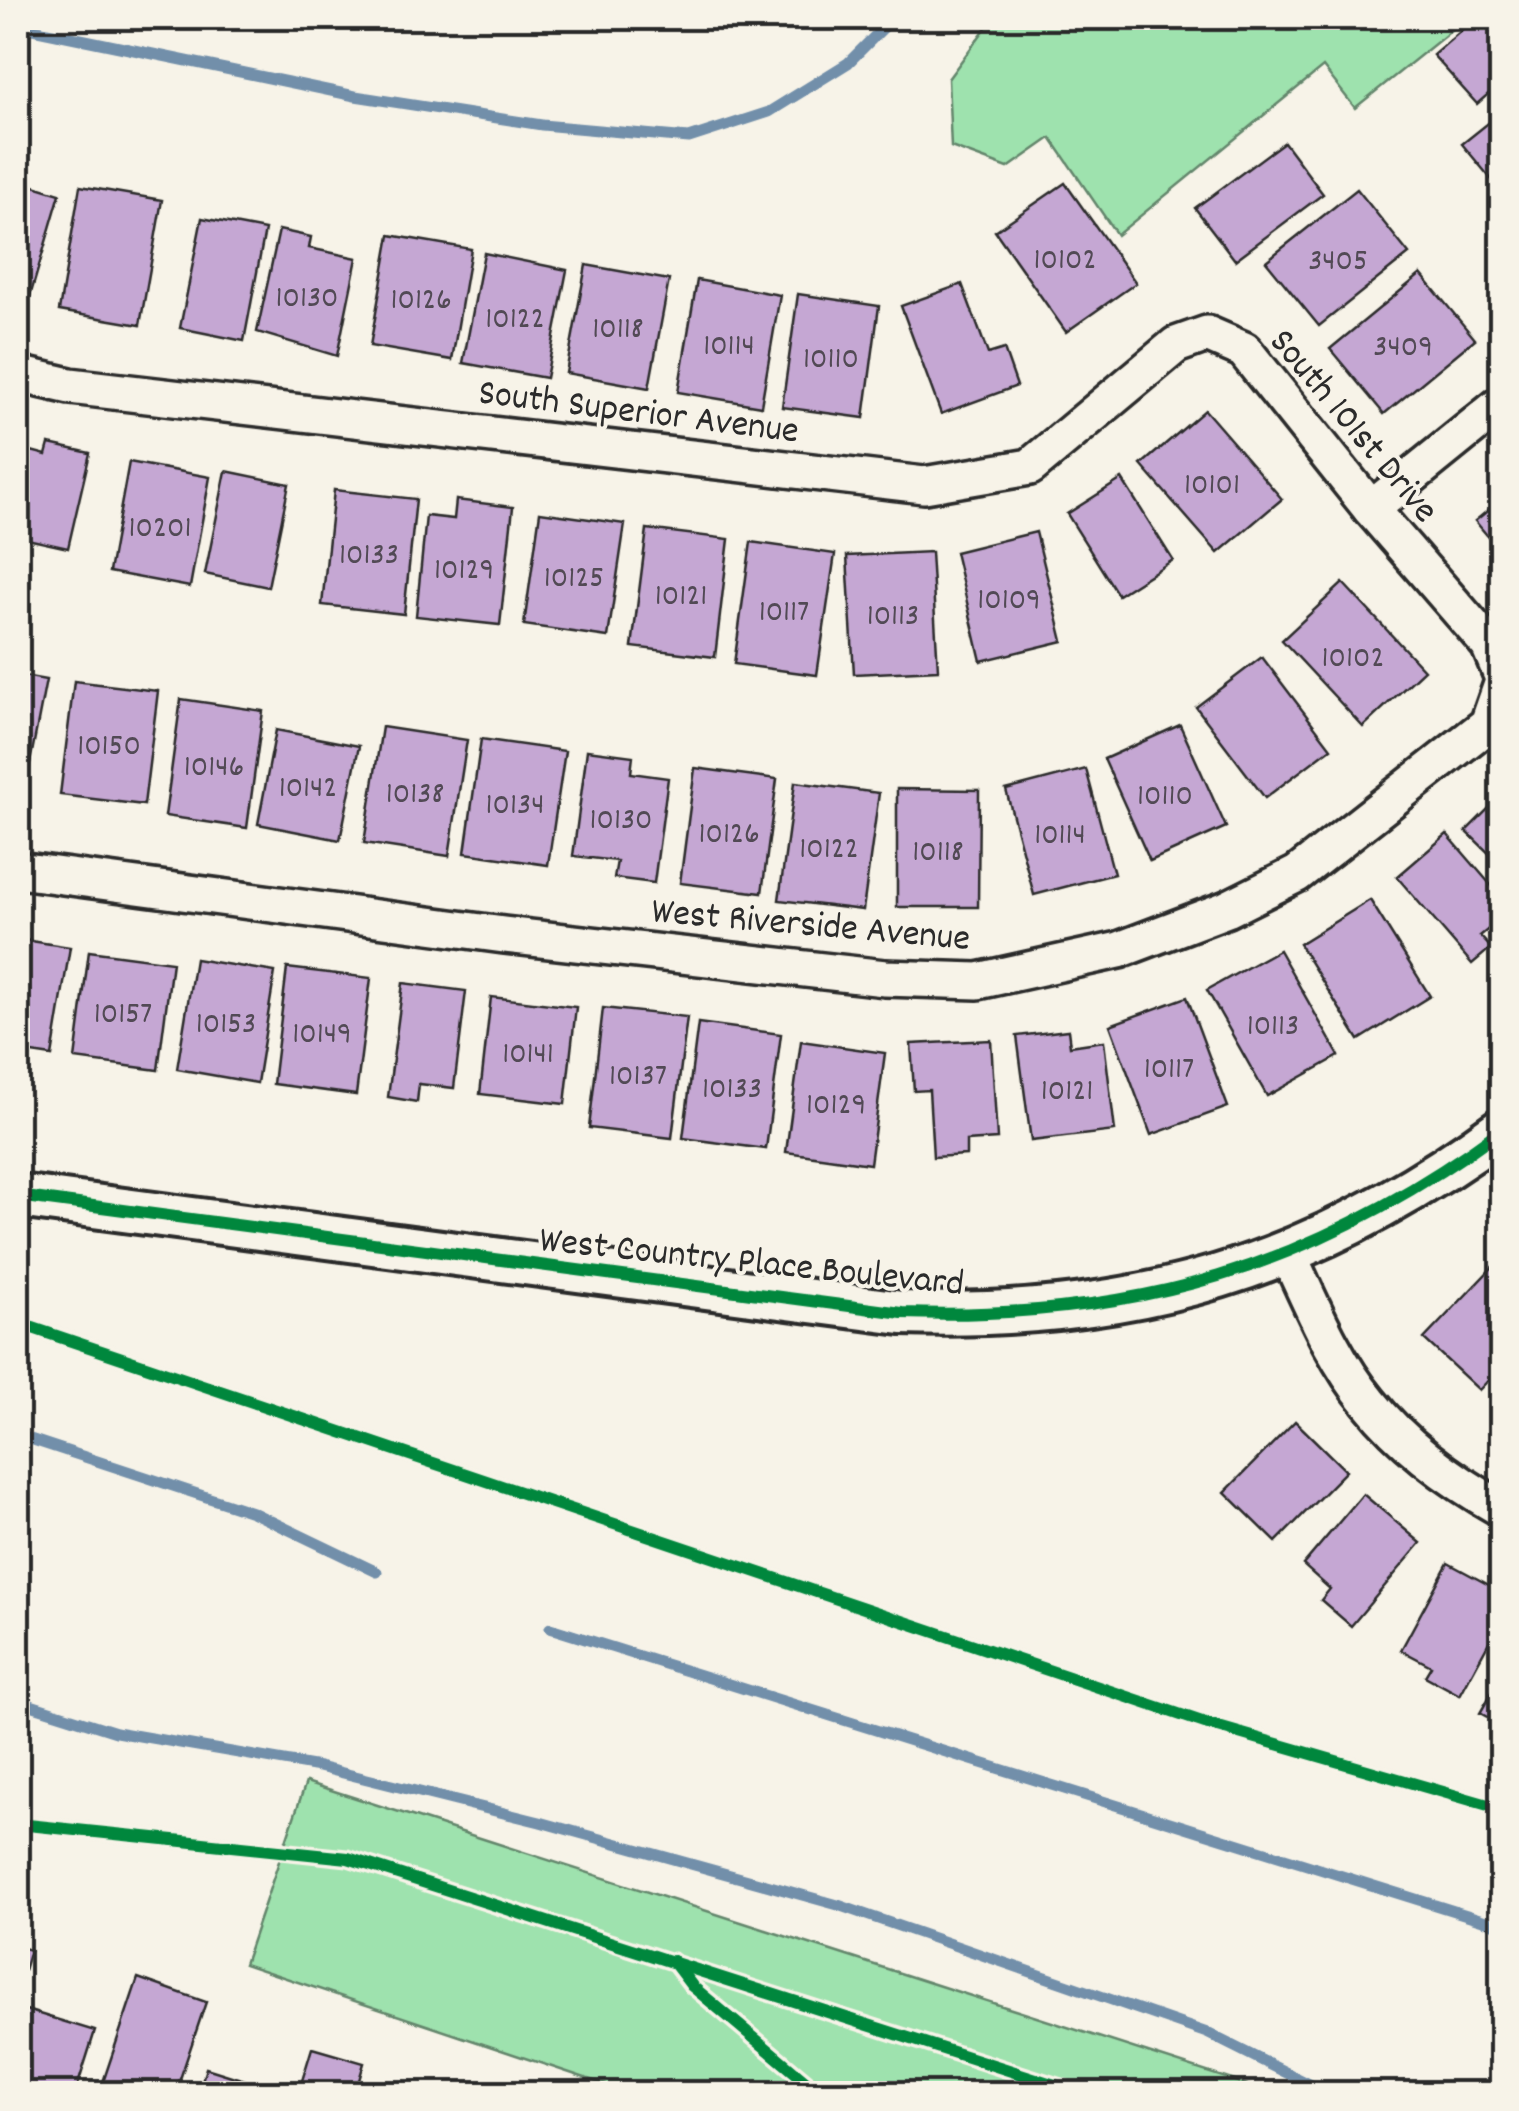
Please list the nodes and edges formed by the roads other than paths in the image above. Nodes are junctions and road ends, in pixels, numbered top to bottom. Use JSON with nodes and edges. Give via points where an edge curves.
{"nodes":[{"id":1,"x":1207,"y":334,"type":"joint"},
{"id":2,"x":18,"y":374,"type":"edge"},
{"id":3,"x":1502,"y":403,"type":"edge"},
{"id":4,"x":1372,"y":509,"type":"junction"},
{"id":5,"x":1502,"y":680,"type":"edge"},
{"id":6,"x":18,"y":870,"type":"edge"},
{"id":7,"x":1502,"y":1129,"type":"edge"},
{"id":8,"x":18,"y":1196,"type":"edge"},
{"id":9,"x":1287,"y":1252,"type":"junction"},
{"id":10,"x":1502,"y":1509,"type":"edge"}],
"edges":[{"from":1,"to":2,"type":"street","name":"South Superior Avenue","via":[[1176,345],[1030,467],[924,486],[70,386]]},
{"from":1,"to":4,"type":"street","name":"South 101st Drive","via":[[1244,350]]},
{"from":3,"to":4,"type":"street"},
{"from":4,"to":5,"type":"street","name":"South 101st Drive","via":[[1489,644]]},
{"from":5,"to":6,"type":"street","name":"West Riverside Avenue","via":[[1488,724],[1297,874],[1119,950],[978,982],[886,978],[523,937]]},
{"from":7,"to":9,"type":"street","name":"West Country Place Boulevard","via":[[1377,1212]]},
{"from":8,"to":9,"type":"street","name":"West Country Place Boulevard","via":[[902,1312],[1021,1314],[1122,1302]]},
{"from":9,"to":10,"type":"street","via":[[1369,1402],[1429,1460]]}]}
